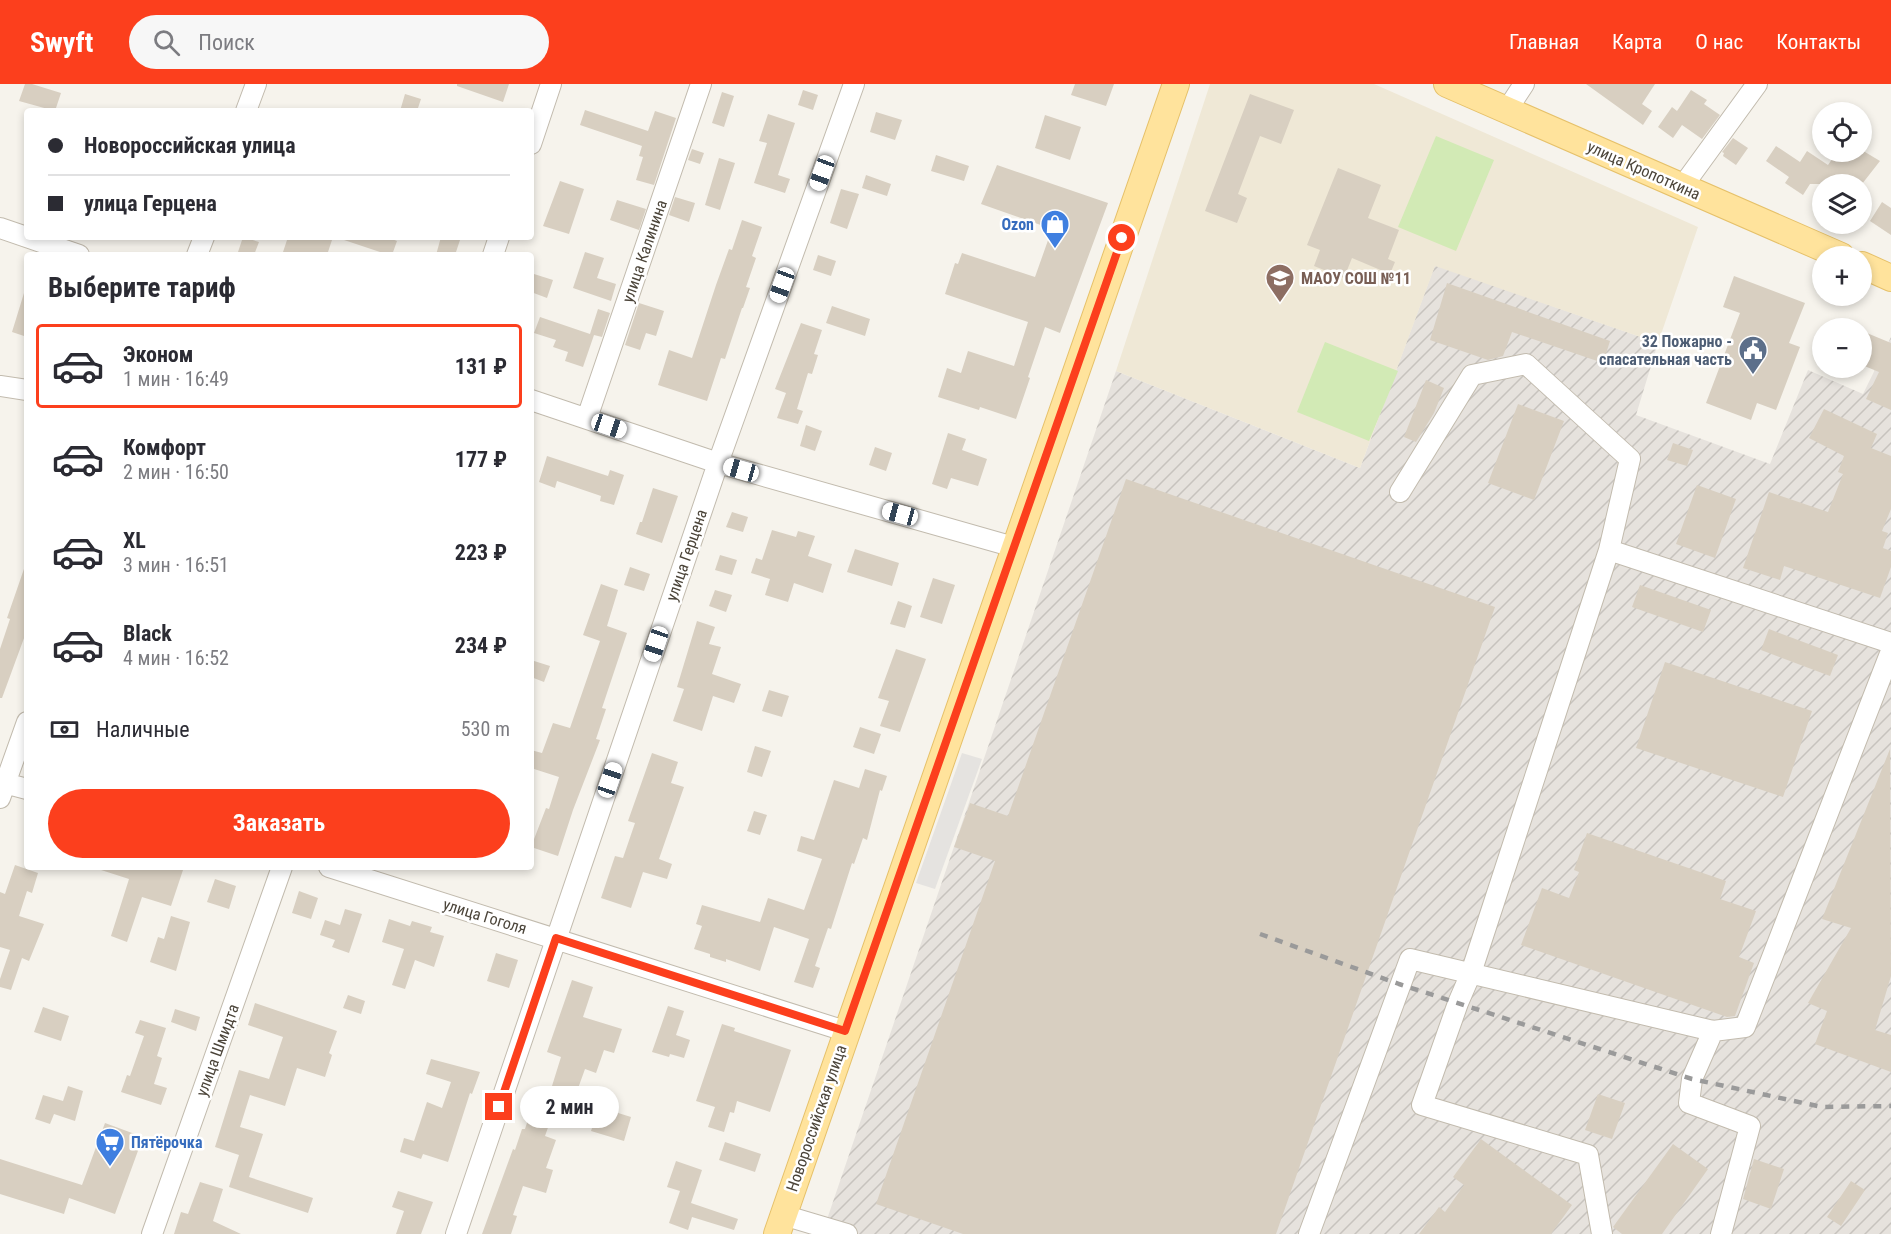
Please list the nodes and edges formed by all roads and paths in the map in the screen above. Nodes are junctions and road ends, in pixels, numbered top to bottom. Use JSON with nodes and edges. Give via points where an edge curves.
{"nodes":[{"id":1,"x":256,"y":84,"type":"edge"},
{"id":2,"x":551,"y":84,"type":"edge"},
{"id":3,"x":702,"y":84,"type":"edge"},
{"id":4,"x":854,"y":84,"type":"edge"},
{"id":5,"x":1176,"y":84,"type":"edge"},
{"id":6,"x":1447,"y":84,"type":"edge"},
{"id":7,"x":1524,"y":84,"type":"edge"},
{"id":8,"x":1757,"y":84,"type":"edge"},
{"id":9,"x":247,"y":108,"type":"edge"},
{"id":10,"x":1506,"y":110,"type":"junction"},
{"id":11,"x":534,"y":135,"type":"edge"},
{"id":12,"x":1682,"y":187,"type":"junction"},
{"id":13,"x":0,"y":228,"type":"edge"},
{"id":14,"x":24,"y":236,"type":"edge"},
{"id":15,"x":35,"y":240,"type":"edge"},
{"id":16,"x":1818,"y":246,"type":"edge"},
{"id":17,"x":70,"y":252,"type":"edge"},
{"id":18,"x":1872,"y":270,"type":"edge"},
{"id":19,"x":1891,"y":278,"type":"edge"},
{"id":20,"x":0,"y":386,"type":"edge"},
{"id":21,"x":24,"y":390,"type":"edge"},
{"id":22,"x":534,"y":401,"type":"edge"},
{"id":23,"x":587,"y":418,"type":"junction"},
{"id":24,"x":718,"y":463,"type":"junction"},
{"id":25,"x":1400,"y":492,"type":"dead end"},
{"id":26,"x":1014,"y":547,"type":"junction"},
{"id":27,"x":1609,"y":550,"type":"junction"},
{"id":28,"x":1891,"y":643,"type":"edge"},
{"id":29,"x":1891,"y":651,"type":"edge"},
{"id":30,"x":24,"y":730,"type":"edge"},
{"id":31,"x":2,"y":788,"type":"edge"},
{"id":32,"x":24,"y":789,"type":"edge"},
{"id":33,"x":281,"y":870,"type":"edge"},
{"id":34,"x":339,"y":870,"type":"edge"},
{"id":35,"x":556,"y":938,"type":"junction"},
{"id":36,"x":1471,"y":973,"type":"junction"},
{"id":37,"x":845,"y":1031,"type":"junction"},
{"id":38,"x":1713,"y":1031,"type":"junction"},
{"id":39,"x":780,"y":1225,"type":"edge"},
{"id":40,"x":152,"y":1234,"type":"edge"},
{"id":41,"x":456,"y":1234,"type":"edge"},
{"id":42,"x":847,"y":1234,"type":"edge"},
{"id":43,"x":1309,"y":1234,"type":"edge"},
{"id":44,"x":1602,"y":1234,"type":"edge"},
{"id":45,"x":1721,"y":1234,"type":"edge"}],
"edges":[{"from":1,"to":9,"type":"street"},
{"from":2,"to":11,"type":"street"},
{"from":3,"to":23,"type":"street","name":"улица Калинина"},
{"from":4,"to":24,"type":"street","name":"улица Герцена"},
{"from":5,"to":26,"type":"main road","name":"Новороссийская улица"},
{"from":6,"to":10,"type":"main road","name":"улица Кропоткина"},
{"from":7,"to":10,"type":"street"},
{"from":8,"to":12,"type":"street"},
{"from":10,"to":12,"type":"main road","name":"улица Кропоткина"},
{"from":12,"to":16,"type":"main road","name":"улица Кропоткина"},
{"from":13,"to":14,"type":"street"},
{"from":15,"to":17,"type":"street"},
{"from":18,"to":19,"type":"main road"},
{"from":20,"to":21,"type":"street"},
{"from":22,"to":23,"type":"street"},
{"from":23,"to":24,"type":"street"},
{"from":24,"to":26,"type":"street"},
{"from":24,"to":35,"type":"street","name":"улица Герцена"},
{"from":25,"to":27,"type":"street","via":[[1472,375],[1526,364],[1630,459]]},
{"from":26,"to":37,"type":"main road","name":"Новороссийская улица"},
{"from":27,"to":28,"type":"street"},
{"from":27,"to":36,"type":"street"},
{"from":29,"to":38,"type":"street","via":[[1746,1027]]},
{"from":30,"to":31,"type":"street"},
{"from":31,"to":32,"type":"street"},
{"from":33,"to":40,"type":"street","name":"улица Шмидта"},
{"from":34,"to":35,"type":"street","name":"улица Гоголя"},
{"from":35,"to":37,"type":"street","name":"улица Гоголя"},
{"from":35,"to":41,"type":"street","name":"улица Герцена"},
{"from":36,"to":38,"type":"street"},
{"from":36,"to":43,"type":"street","via":[[1410,959]]},
{"from":36,"to":44,"type":"street","via":[[1422,1105],[1588,1155]]},
{"from":37,"to":39,"type":"main road","name":"Новороссийская улица"},
{"from":38,"to":45,"type":"street","via":[[1692,1079],[1689,1102],[1750,1126]]},
{"from":39,"to":42,"type":"street"}]}
